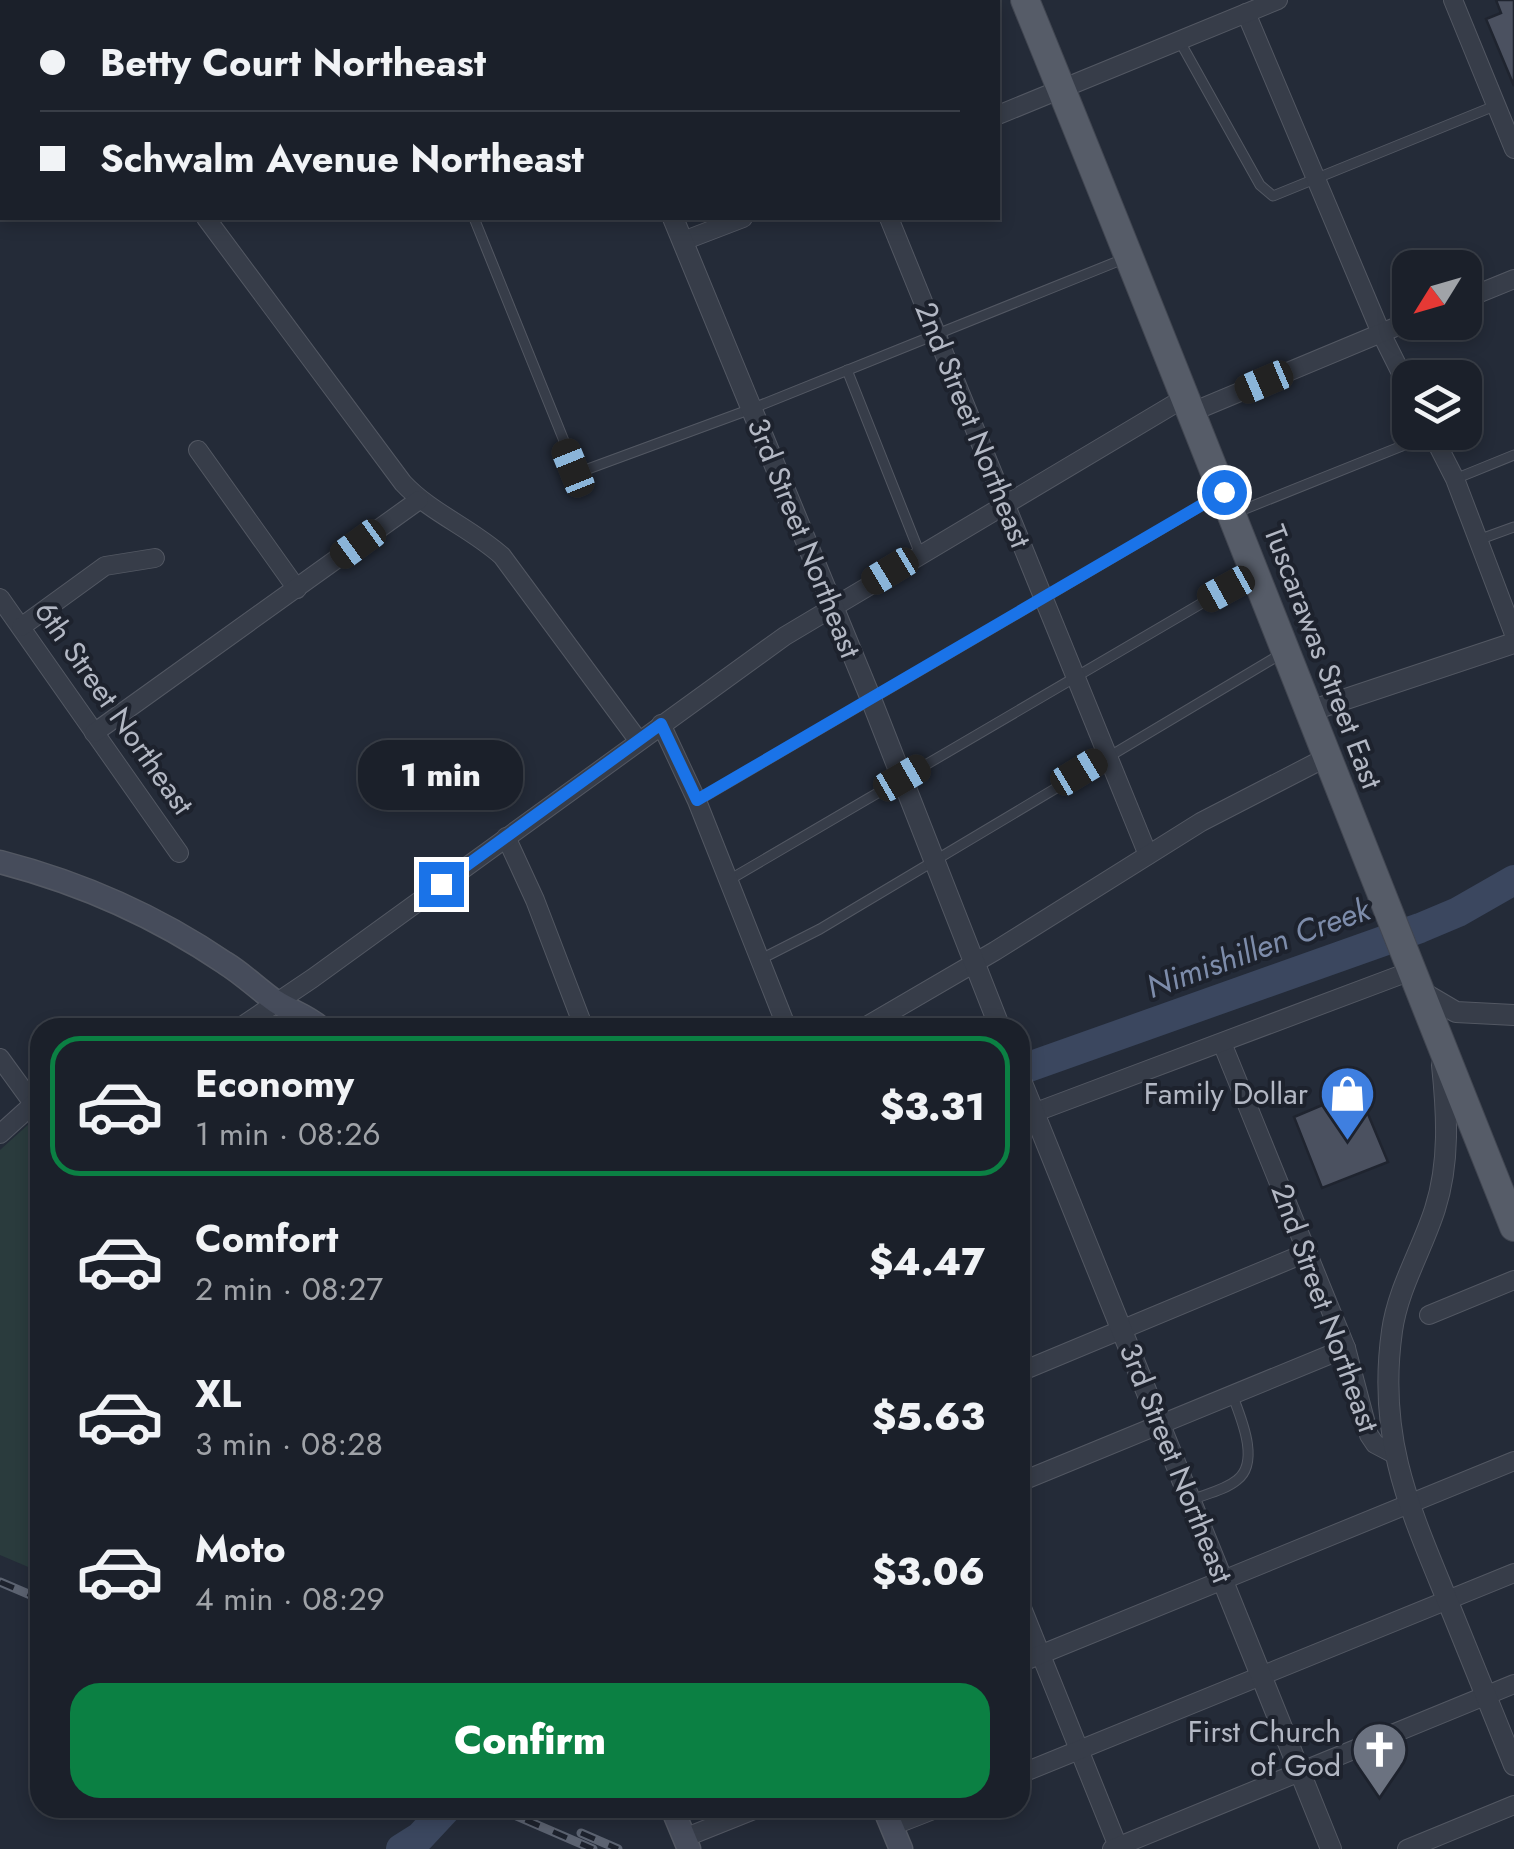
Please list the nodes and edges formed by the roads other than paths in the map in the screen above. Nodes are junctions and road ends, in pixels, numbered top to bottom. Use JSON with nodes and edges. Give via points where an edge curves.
{"nodes":[{"id":1,"x":1025,"y":0,"type":"edge"},
{"id":2,"x":1278,"y":0,"type":"edge"},
{"id":3,"x":1454,"y":0,"type":"edge"},
{"id":4,"x":1246,"y":13,"type":"junction"},
{"id":5,"x":1180,"y":40,"type":"junction"},
{"id":6,"x":1061,"y":89,"type":"junction"},
{"id":7,"x":1497,"y":106,"type":"junction"},
{"id":8,"x":1000,"y":113,"type":"edge"},
{"id":9,"x":1514,"y":149,"type":"edge"},
{"id":10,"x":1315,"y":179,"type":"junction"},
{"id":11,"x":207,"y":220,"type":"edge"},
{"id":12,"x":475,"y":220,"type":"edge"},
{"id":13,"x":674,"y":220,"type":"edge"},
{"id":14,"x":738,"y":220,"type":"edge"},
{"id":15,"x":889,"y":220,"type":"edge"},
{"id":16,"x":683,"y":241,"type":"junction"},
{"id":17,"x":1129,"y":257,"type":"junction"},
{"id":18,"x":1514,"y":278,"type":"edge"},
{"id":19,"x":1482,"y":291,"type":"edge"},
{"id":20,"x":1392,"y":328,"type":"edge"},
{"id":21,"x":935,"y":333,"type":"junction"},
{"id":22,"x":1381,"y":333,"type":"junction"},
{"id":23,"x":1395,"y":360,"type":"edge"},
{"id":24,"x":847,"y":370,"type":"junction"},
{"id":25,"x":1189,"y":405,"type":"junction"},
{"id":26,"x":751,"y":409,"type":"junction"},
{"id":27,"x":1392,"y":447,"type":"edge"},
{"id":28,"x":198,"y":450,"type":"dead end"},
{"id":29,"x":1441,"y":450,"type":"edge"},
{"id":30,"x":1514,"y":455,"type":"edge"},
{"id":31,"x":1455,"y":478,"type":"junction"},
{"id":32,"x":419,"y":500,"type":"junction"},
{"id":33,"x":1229,"y":503,"type":"junction"},
{"id":34,"x":1004,"y":504,"type":"junction"},
{"id":35,"x":1514,"y":527,"type":"edge"},
{"id":36,"x":1478,"y":540,"type":"junction"},
{"id":37,"x":920,"y":554,"type":"junction"},
{"id":38,"x":155,"y":558,"type":"dead end"},
{"id":39,"x":1256,"y":572,"type":"junction"},
{"id":40,"x":297,"y":589,"type":"junction"},
{"id":41,"x":0,"y":598,"type":"edge"},
{"id":42,"x":1043,"y":598,"type":"junction"},
{"id":43,"x":832,"y":606,"type":"junction"},
{"id":44,"x":21,"y":627,"type":"junction"},
{"id":45,"x":1514,"y":634,"type":"edge"},
{"id":46,"x":1514,"y":643,"type":"edge"},
{"id":47,"x":1288,"y":650,"type":"junction"},
{"id":48,"x":1076,"y":676,"type":"junction"},
{"id":49,"x":871,"y":700,"type":"junction"},
{"id":50,"x":1310,"y":711,"type":"junction"},
{"id":51,"x":661,"y":724,"type":"junction"},
{"id":52,"x":94,"y":732,"type":"junction"},
{"id":53,"x":638,"y":740,"type":"junction"},
{"id":54,"x":1108,"y":755,"type":"junction"},
{"id":55,"x":1327,"y":757,"type":"junction"},
{"id":56,"x":902,"y":778,"type":"junction"},
{"id":57,"x":697,"y":800,"type":"junction"},
{"id":58,"x":506,"y":838,"type":"junction"},
{"id":59,"x":179,"y":853,"type":"dead end"},
{"id":60,"x":1148,"y":855,"type":"junction"},
{"id":61,"x":933,"y":858,"type":"junction"},
{"id":62,"x":0,"y":862,"type":"edge"},
{"id":63,"x":729,"y":880,"type":"junction"},
{"id":64,"x":760,"y":959,"type":"junction"},
{"id":65,"x":974,"y":962,"type":"junction"},
{"id":66,"x":1412,"y":973,"type":"junction"},
{"id":67,"x":277,"y":1002,"type":"junction"},
{"id":68,"x":1514,"y":1015,"type":"edge"},
{"id":69,"x":254,"y":1018,"type":"edge"},
{"id":70,"x":286,"y":1018,"type":"edge"},
{"id":71,"x":310,"y":1018,"type":"edge"},
{"id":72,"x":580,"y":1018,"type":"edge"},
{"id":73,"x":783,"y":1018,"type":"edge"},
{"id":74,"x":880,"y":1018,"type":"edge"},
{"id":75,"x":996,"y":1018,"type":"edge"},
{"id":76,"x":1437,"y":1034,"type":"junction"},
{"id":77,"x":1222,"y":1043,"type":"junction"},
{"id":78,"x":0,"y":1058,"type":"edge"},
{"id":79,"x":30,"y":1095,"type":"edge"},
{"id":80,"x":1030,"y":1109,"type":"edge"},
{"id":81,"x":30,"y":1111,"type":"edge"},
{"id":82,"x":1030,"y":1115,"type":"edge"},
{"id":83,"x":0,"y":1134,"type":"edge"},
{"id":84,"x":1514,"y":1227,"type":"edge"},
{"id":85,"x":1308,"y":1252,"type":"junction"},
{"id":86,"x":1514,"y":1280,"type":"edge"},
{"id":87,"x":1429,"y":1315,"type":"dead end"},
{"id":88,"x":1122,"y":1330,"type":"junction"},
{"id":89,"x":1346,"y":1348,"type":"junction"},
{"id":90,"x":1030,"y":1368,"type":"edge"},
{"id":91,"x":1232,"y":1394,"type":"junction"},
{"id":92,"x":1160,"y":1424,"type":"junction"},
{"id":93,"x":1394,"y":1454,"type":"junction"},
{"id":94,"x":1514,"y":1461,"type":"edge"},
{"id":95,"x":1030,"y":1478,"type":"edge"},
{"id":96,"x":1192,"y":1500,"type":"junction"},
{"id":97,"x":1409,"y":1504,"type":"junction"},
{"id":98,"x":1514,"y":1573,"type":"edge"},
{"id":99,"x":1224,"y":1580,"type":"junction"},
{"id":100,"x":1448,"y":1601,"type":"junction"},
{"id":101,"x":1030,"y":1627,"type":"edge"},
{"id":102,"x":1041,"y":1654,"type":"junction"},
{"id":103,"x":1030,"y":1659,"type":"edge"},
{"id":104,"x":1262,"y":1676,"type":"junction"},
{"id":105,"x":1514,"y":1684,"type":"edge"},
{"id":106,"x":1486,"y":1696,"type":"junction"},
{"id":107,"x":1079,"y":1750,"type":"junction"},
{"id":108,"x":1514,"y":1765,"type":"edge"},
{"id":109,"x":1030,"y":1770,"type":"edge"},
{"id":110,"x":1300,"y":1772,"type":"junction"},
{"id":111,"x":1514,"y":1805,"type":"edge"},
{"id":112,"x":676,"y":1818,"type":"edge"},
{"id":113,"x":738,"y":1818,"type":"edge"},
{"id":114,"x":888,"y":1818,"type":"edge"},
{"id":115,"x":686,"y":1843,"type":"edge"},
{"id":116,"x":1117,"y":1848,"type":"edge"},
{"id":117,"x":901,"y":1849,"type":"edge"},
{"id":118,"x":1331,"y":1849,"type":"edge"},
{"id":119,"x":1407,"y":1849,"type":"edge"}],
"edges":[{"from":1,"to":6,"type":"main road","name":"Tuscarawas Street East"},
{"from":2,"to":4,"type":"street"},
{"from":3,"to":7,"type":"street"},
{"from":4,"to":5,"type":"street"},
{"from":4,"to":10,"type":"street"},
{"from":5,"to":6,"type":"street"},
{"from":5,"to":10,"type":"lane","via":[[1260,185],[1270,195],[1280,194]]},
{"from":6,"to":8,"type":"street"},
{"from":6,"to":17,"type":"main road","name":"Tuscarawas Street East"},
{"from":7,"to":9,"type":"street"},
{"from":7,"to":10,"type":"lane"},
{"from":10,"to":22,"type":"street"},
{"from":11,"to":32,"type":"street"},
{"from":12,"to":26,"type":"lane","via":[[578,473]]},
{"from":13,"to":16,"type":"street","name":"3rd Street Northeast"},
{"from":14,"to":16,"type":"street"},
{"from":15,"to":21,"type":"street","name":"2nd Street Northeast"},
{"from":16,"to":26,"type":"street","name":"3rd Street Northeast"},
{"from":17,"to":21,"type":"lane"},
{"from":17,"to":25,"type":"main road","name":"Tuscarawas Street East"},
{"from":18,"to":19,"type":"street"},
{"from":20,"to":22,"type":"street"},
{"from":21,"to":24,"type":"lane"},
{"from":21,"to":34,"type":"street","name":"2nd Street Northeast"},
{"from":22,"to":23,"type":"street"},
{"from":22,"to":25,"type":"street"},
{"from":24,"to":26,"type":"lane"},
{"from":24,"to":37,"type":"lane"},
{"from":25,"to":33,"type":"main road","name":"Tuscarawas Street East"},
{"from":25,"to":34,"type":"street"},
{"from":26,"to":43,"type":"street","name":"3rd Street Northeast"},
{"from":27,"to":33,"type":"lane"},
{"from":28,"to":40,"type":"street"},
{"from":29,"to":31,"type":"street"},
{"from":30,"to":31,"type":"lane"},
{"from":31,"to":36,"type":"street"},
{"from":32,"to":40,"type":"street"},
{"from":32,"to":53,"type":"street","via":[[502,556]]},
{"from":33,"to":39,"type":"main road","name":"Tuscarawas Street East"},
{"from":33,"to":42,"type":"lane"},
{"from":34,"to":37,"type":"street"},
{"from":34,"to":42,"type":"street","name":"2nd Street Northeast"},
{"from":35,"to":36,"type":"lane"},
{"from":36,"to":45,"type":"street"},
{"from":37,"to":43,"type":"street"},
{"from":38,"to":44,"type":"street","via":[[106,566]]},
{"from":39,"to":47,"type":"main road","name":"Tuscarawas Street East"},
{"from":39,"to":48,"type":"lane"},
{"from":40,"to":52,"type":"street"},
{"from":41,"to":44,"type":"street","name":"6th Street Northeast"},
{"from":42,"to":48,"type":"street","name":"2nd Street Northeast"},
{"from":42,"to":49,"type":"lane"},
{"from":43,"to":49,"type":"street","name":"3rd Street Northeast"},
{"from":43,"to":51,"type":"street"},
{"from":44,"to":52,"type":"street","name":"6th Street Northeast"},
{"from":46,"to":50,"type":"street"},
{"from":47,"to":50,"type":"main road","name":"Tuscarawas Street East"},
{"from":47,"to":54,"type":"lane"},
{"from":48,"to":54,"type":"street","name":"2nd Street Northeast"},
{"from":48,"to":56,"type":"lane"},
{"from":49,"to":56,"type":"street","name":"3rd Street Northeast"},
{"from":49,"to":57,"type":"lane"},
{"from":50,"to":55,"type":"main road","name":"Tuscarawas Street East"},
{"from":51,"to":53,"type":"street"},
{"from":51,"to":57,"type":"street"},
{"from":52,"to":59,"type":"street","name":"6th Street Northeast"},
{"from":53,"to":58,"type":"street"},
{"from":54,"to":60,"type":"street","name":"2nd Street Northeast"},
{"from":54,"to":61,"type":"lane"},
{"from":55,"to":60,"type":"street"},
{"from":55,"to":66,"type":"main road","name":"Tuscarawas Street East"},
{"from":56,"to":61,"type":"street","name":"3rd Street Northeast"},
{"from":56,"to":63,"type":"lane"},
{"from":57,"to":63,"type":"street"},
{"from":58,"to":67,"type":"street"},
{"from":58,"to":72,"type":"street"},
{"from":60,"to":65,"type":"street"},
{"from":61,"to":64,"type":"lane"},
{"from":61,"to":65,"type":"street","name":"3rd Street Northeast"},
{"from":62,"to":67,"type":"main road","via":[[131,908]]},
{"from":63,"to":64,"type":"street"},
{"from":64,"to":73,"type":"street"},
{"from":65,"to":74,"type":"street"},
{"from":65,"to":75,"type":"street","name":"3rd Street Northeast"},
{"from":66,"to":68,"type":"street","via":[[1434,1002],[1456,1012]]},
{"from":66,"to":76,"type":"main road","name":"Tuscarawas Street East"},
{"from":66,"to":77,"type":"street"},
{"from":67,"to":69,"type":"street"},
{"from":67,"to":70,"type":"main road"},
{"from":67,"to":71,"type":"main road"},
{"from":76,"to":84,"type":"main road","name":"Tuscarawas Street East"},
{"from":76,"to":93,"type":"street","name":"2nd Street Northeast","via":[[1444,1162],[1435,1209],[1392,1330],[1388,1396]]},
{"from":77,"to":80,"type":"street"},
{"from":77,"to":85,"type":"street","name":"2nd Street Northeast"},
{"from":78,"to":79,"type":"street"},
{"from":81,"to":83,"type":"street"},
{"from":82,"to":88,"type":"street","name":"3rd Street Northeast"},
{"from":85,"to":88,"type":"street"},
{"from":85,"to":89,"type":"street","name":"2nd Street Northeast"},
{"from":86,"to":87,"type":"street"},
{"from":88,"to":90,"type":"street"},
{"from":88,"to":92,"type":"street","name":"3rd Street Northeast"},
{"from":89,"to":91,"type":"street"},
{"from":89,"to":93,"type":"street","name":"2nd Street Northeast","via":[[1369,1435]]},
{"from":91,"to":92,"type":"street"},
{"from":91,"to":96,"type":"lane","via":[[1243,1426],[1245,1471]]},
{"from":92,"to":95,"type":"street"},
{"from":92,"to":96,"type":"street","name":"3rd Street Northeast"},
{"from":93,"to":97,"type":"street","name":"2nd Street Northeast"},
{"from":94,"to":97,"type":"street"},
{"from":96,"to":99,"type":"street","name":"3rd Street Northeast"},
{"from":97,"to":99,"type":"street"},
{"from":97,"to":100,"type":"street","name":"2nd Street Northeast"},
{"from":98,"to":100,"type":"street"},
{"from":99,"to":102,"type":"street"},
{"from":99,"to":104,"type":"street","name":"3rd Street Northeast"},
{"from":100,"to":104,"type":"street"},
{"from":100,"to":106,"type":"street","name":"2nd Street Northeast"},
{"from":101,"to":102,"type":"street"},
{"from":102,"to":103,"type":"street"},
{"from":102,"to":107,"type":"street"},
{"from":104,"to":107,"type":"street"},
{"from":104,"to":110,"type":"street","name":"3rd Street Northeast"},
{"from":105,"to":106,"type":"street"},
{"from":106,"to":108,"type":"street","name":"2nd Street Northeast"},
{"from":106,"to":110,"type":"street"},
{"from":107,"to":109,"type":"street"},
{"from":107,"to":116,"type":"street"},
{"from":110,"to":116,"type":"street"},
{"from":110,"to":118,"type":"street","name":"3rd Street Northeast"},
{"from":111,"to":119,"type":"street"},
{"from":112,"to":115,"type":"main road"},
{"from":113,"to":115,"type":"street"},
{"from":114,"to":117,"type":"main road"}]}
